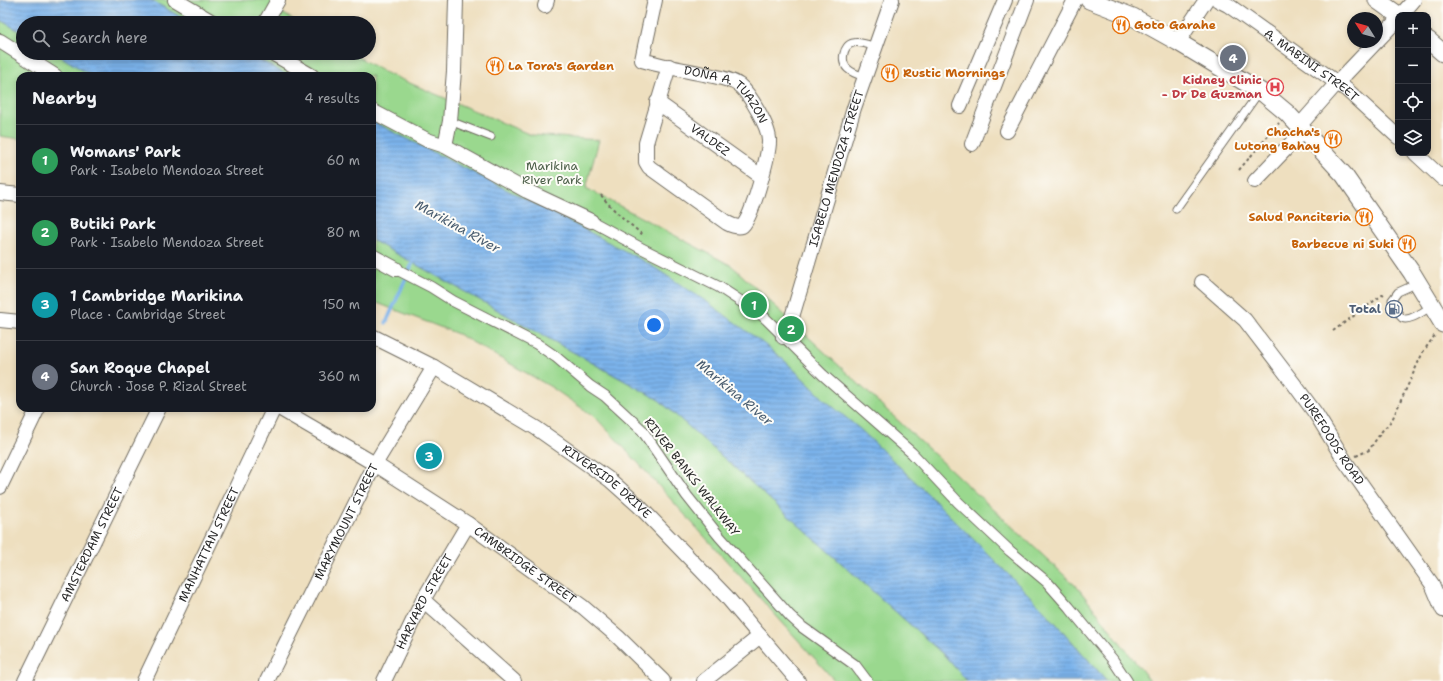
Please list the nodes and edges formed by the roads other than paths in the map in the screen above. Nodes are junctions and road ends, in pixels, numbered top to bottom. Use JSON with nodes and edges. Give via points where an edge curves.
{"nodes":[{"id":1,"x":175,"y":0,"type":"edge"},
{"id":2,"x":278,"y":0,"type":"edge"},
{"id":3,"x":456,"y":0,"type":"edge"},
{"id":4,"x":655,"y":0,"type":"edge"},
{"id":5,"x":1005,"y":0,"type":"edge"},
{"id":6,"x":1027,"y":0,"type":"edge"},
{"id":7,"x":1075,"y":0,"type":"edge"},
{"id":8,"x":1089,"y":0,"type":"edge"},
{"id":9,"x":1206,"y":0,"type":"edge"},
{"id":10,"x":1218,"y":0,"type":"edge"},
{"id":11,"x":1377,"y":0,"type":"edge"},
{"id":12,"x":1414,"y":0,"type":"edge"},
{"id":13,"x":890,"y":1,"type":"edge"},
{"id":14,"x":1395,"y":12,"type":"edge"},
{"id":15,"x":1403,"y":12,"type":"edge"},
{"id":16,"x":202,"y":16,"type":"edge"},
{"id":17,"x":269,"y":16,"type":"edge"},
{"id":18,"x":1395,"y":22,"type":"edge"},
{"id":19,"x":1383,"y":34,"type":"edge"},
{"id":20,"x":0,"y":41,"type":"edge"},
{"id":21,"x":1178,"y":42,"type":"junction"},
{"id":22,"x":1431,"y":43,"type":"edge"},
{"id":23,"x":875,"y":47,"type":"junction"},
{"id":24,"x":1370,"y":48,"type":"edge"},
{"id":25,"x":16,"y":51,"type":"edge"},
{"id":26,"x":1443,"y":53,"type":"edge"},
{"id":27,"x":30,"y":60,"type":"edge"},
{"id":28,"x":284,"y":60,"type":"edge"},
{"id":29,"x":669,"y":66,"type":"junction"},
{"id":30,"x":49,"y":72,"type":"edge"},
{"id":31,"x":305,"y":72,"type":"edge"},
{"id":32,"x":865,"y":77,"type":"junction"},
{"id":33,"x":1337,"y":83,"type":"junction"},
{"id":34,"x":1260,"y":91,"type":"junction"},
{"id":35,"x":657,"y":102,"type":"junction"},
{"id":36,"x":960,"y":106,"type":"dead end"},
{"id":37,"x":376,"y":113,"type":"edge"},
{"id":38,"x":450,"y":121,"type":"junction"},
{"id":39,"x":1302,"y":128,"type":"junction"},
{"id":40,"x":1007,"y":131,"type":"dead end"},
{"id":41,"x":1395,"y":134,"type":"edge"},
{"id":42,"x":491,"y":137,"type":"dead end"},
{"id":43,"x":972,"y":144,"type":"dead end"},
{"id":44,"x":445,"y":146,"type":"junction"},
{"id":45,"x":1418,"y":156,"type":"edge"},
{"id":46,"x":762,"y":178,"type":"junction"},
{"id":47,"x":1443,"y":179,"type":"edge"},
{"id":48,"x":1255,"y":181,"type":"dead end"},
{"id":49,"x":0,"y":193,"type":"edge"},
{"id":50,"x":16,"y":195,"type":"edge"},
{"id":51,"x":1176,"y":209,"type":"dead end"},
{"id":52,"x":592,"y":221,"type":"joint"},
{"id":53,"x":376,"y":258,"type":"edge"},
{"id":54,"x":396,"y":269,"type":"joint"},
{"id":55,"x":1202,"y":282,"type":"dead end"},
{"id":56,"x":1418,"y":283,"type":"junction"},
{"id":57,"x":1432,"y":306,"type":"junction"},
{"id":58,"x":0,"y":320,"type":"edge"},
{"id":59,"x":16,"y":322,"type":"edge"},
{"id":60,"x":1441,"y":327,"type":"edge"},
{"id":61,"x":783,"y":337,"type":"junction"},
{"id":62,"x":376,"y":338,"type":"edge"},
{"id":63,"x":434,"y":367,"type":"junction"},
{"id":64,"x":36,"y":412,"type":"edge"},
{"id":65,"x":157,"y":412,"type":"edge"},
{"id":66,"x":272,"y":412,"type":"edge"},
{"id":67,"x":286,"y":412,"type":"edge"},
{"id":68,"x":375,"y":464,"type":"junction"},
{"id":69,"x":0,"y":487,"type":"edge"},
{"id":70,"x":468,"y":524,"type":"junction"},
{"id":71,"x":423,"y":600,"type":"junction"},
{"id":72,"x":1443,"y":610,"type":"edge"},
{"id":73,"x":760,"y":636,"type":"junction"},
{"id":74,"x":25,"y":681,"type":"edge"},
{"id":75,"x":144,"y":681,"type":"edge"},
{"id":76,"x":267,"y":681,"type":"edge"},
{"id":77,"x":384,"y":681,"type":"edge"},
{"id":78,"x":514,"y":681,"type":"edge"},
{"id":79,"x":663,"y":681,"type":"edge"},
{"id":80,"x":704,"y":681,"type":"edge"},
{"id":81,"x":798,"y":681,"type":"edge"},
{"id":82,"x":867,"y":681,"type":"edge"},
{"id":83,"x":1127,"y":681,"type":"edge"}],
"edges":[{"from":1,"to":16,"type":"street"},
{"from":2,"to":17,"type":"street"},
{"from":3,"to":38,"type":"street"},
{"from":4,"to":29,"type":"street","name":"DOÑA A. TUAZON","via":[[642,60]]},
{"from":5,"to":36,"type":"street"},
{"from":6,"to":43,"type":"street"},
{"from":7,"to":40,"type":"street"},
{"from":8,"to":21,"type":"street","via":[[1133,17]]},
{"from":9,"to":21,"type":"street"},
{"from":10,"to":33,"type":"street","name":"A. MABINI STREET"},
{"from":11,"to":14,"type":"street"},
{"from":12,"to":15,"type":"street"},
{"from":13,"to":23,"type":"street","name":"ISABELO MENDOZA STREET"},
{"from":18,"to":19,"type":"street"},
{"from":20,"to":25,"type":"street"},
{"from":21,"to":34,"type":"street"},
{"from":22,"to":26,"type":"street"},
{"from":23,"to":32,"type":"street","name":"ISABELO MENDOZA STREET"},
{"from":23,"to":32,"type":"lane","via":[[854,42],[848,45],[845,51],[843,61],[846,68]]},
{"from":24,"to":33,"type":"street"},
{"from":27,"to":30,"type":"street"},
{"from":28,"to":31,"type":"street"},
{"from":29,"to":35,"type":"street","name":"DOÑA A. TUAZON"},
{"from":29,"to":46,"type":"street","name":"DOÑA A. TUAZON","via":[[727,79],[739,85],[748,95],[760,114],[770,141]]},
{"from":32,"to":61,"type":"street","name":"ISABELO MENDOZA STREET","via":[[792,318]]},
{"from":33,"to":39,"type":"street"},
{"from":33,"to":41,"type":"street","name":"A. MABINI STREET"},
{"from":34,"to":39,"type":"street"},
{"from":34,"to":51,"type":"lane"},
{"from":35,"to":46,"type":"street","name":"VALDEZ"},
{"from":35,"to":46,"type":"street","name":"DOÑA A. TUAZON","via":[[646,143],[646,162],[649,167],[727,223],[739,227],[745,224],[751,212]]},
{"from":37,"to":44,"type":"street","via":[[427,140]]},
{"from":38,"to":42,"type":"lane"},
{"from":38,"to":44,"type":"street"},
{"from":39,"to":48,"type":"street"},
{"from":39,"to":56,"type":"street","via":[[1344,175]]},
{"from":44,"to":52,"type":"street"},
{"from":45,"to":47,"type":"street"},
{"from":49,"to":50,"type":"street"},
{"from":52,"to":61,"type":"street","via":[[719,287],[763,316]]},
{"from":53,"to":54,"type":"street"},
{"from":54,"to":82,"type":"street","name":"RIVER BANKS WALKWAY","via":[[537,344],[605,396],[642,430],[719,536],[790,616],[854,665]]},
{"from":55,"to":72,"type":"street","name":"PUREFOODS ROAD","via":[[1245,320],[1316,414],[1345,461],[1432,584]]},
{"from":56,"to":57,"type":"street"},
{"from":56,"to":57,"type":"lane","via":[[1398,292],[1392,300],[1400,316],[1408,319]]},
{"from":57,"to":60,"type":"street"},
{"from":58,"to":59,"type":"street"},
{"from":61,"to":83,"type":"street","via":[[822,375],[912,453],[958,502],[1047,582],[1070,606]]},
{"from":62,"to":63,"type":"street","name":"RIVERSIDE DRIVE"},
{"from":63,"to":68,"type":"street","name":"MARYMOUNT STREET"},
{"from":63,"to":73,"type":"street","name":"RIVERSIDE DRIVE","via":[[536,428],[610,480],[638,505],[726,596]]},
{"from":64,"to":69,"type":"street"},
{"from":65,"to":74,"type":"street","name":"AMSTERDAM STREET"},
{"from":66,"to":75,"type":"street","name":"MANHATTAN STREET"},
{"from":67,"to":68,"type":"street","name":"CAMBRIDGE STREET"},
{"from":68,"to":70,"type":"street","name":"CAMBRIDGE STREET"},
{"from":68,"to":76,"type":"street","name":"MARYMOUNT STREET"},
{"from":70,"to":71,"type":"street","name":"HARVARD STREET"},
{"from":70,"to":79,"type":"street","name":"CAMBRIDGE STREET","via":[[583,607]]},
{"from":71,"to":77,"type":"street","name":"HARVARD STREET"},
{"from":71,"to":78,"type":"street"},
{"from":73,"to":80,"type":"street"},
{"from":73,"to":81,"type":"street","name":"RIVERSIDE DRIVE"}]}
